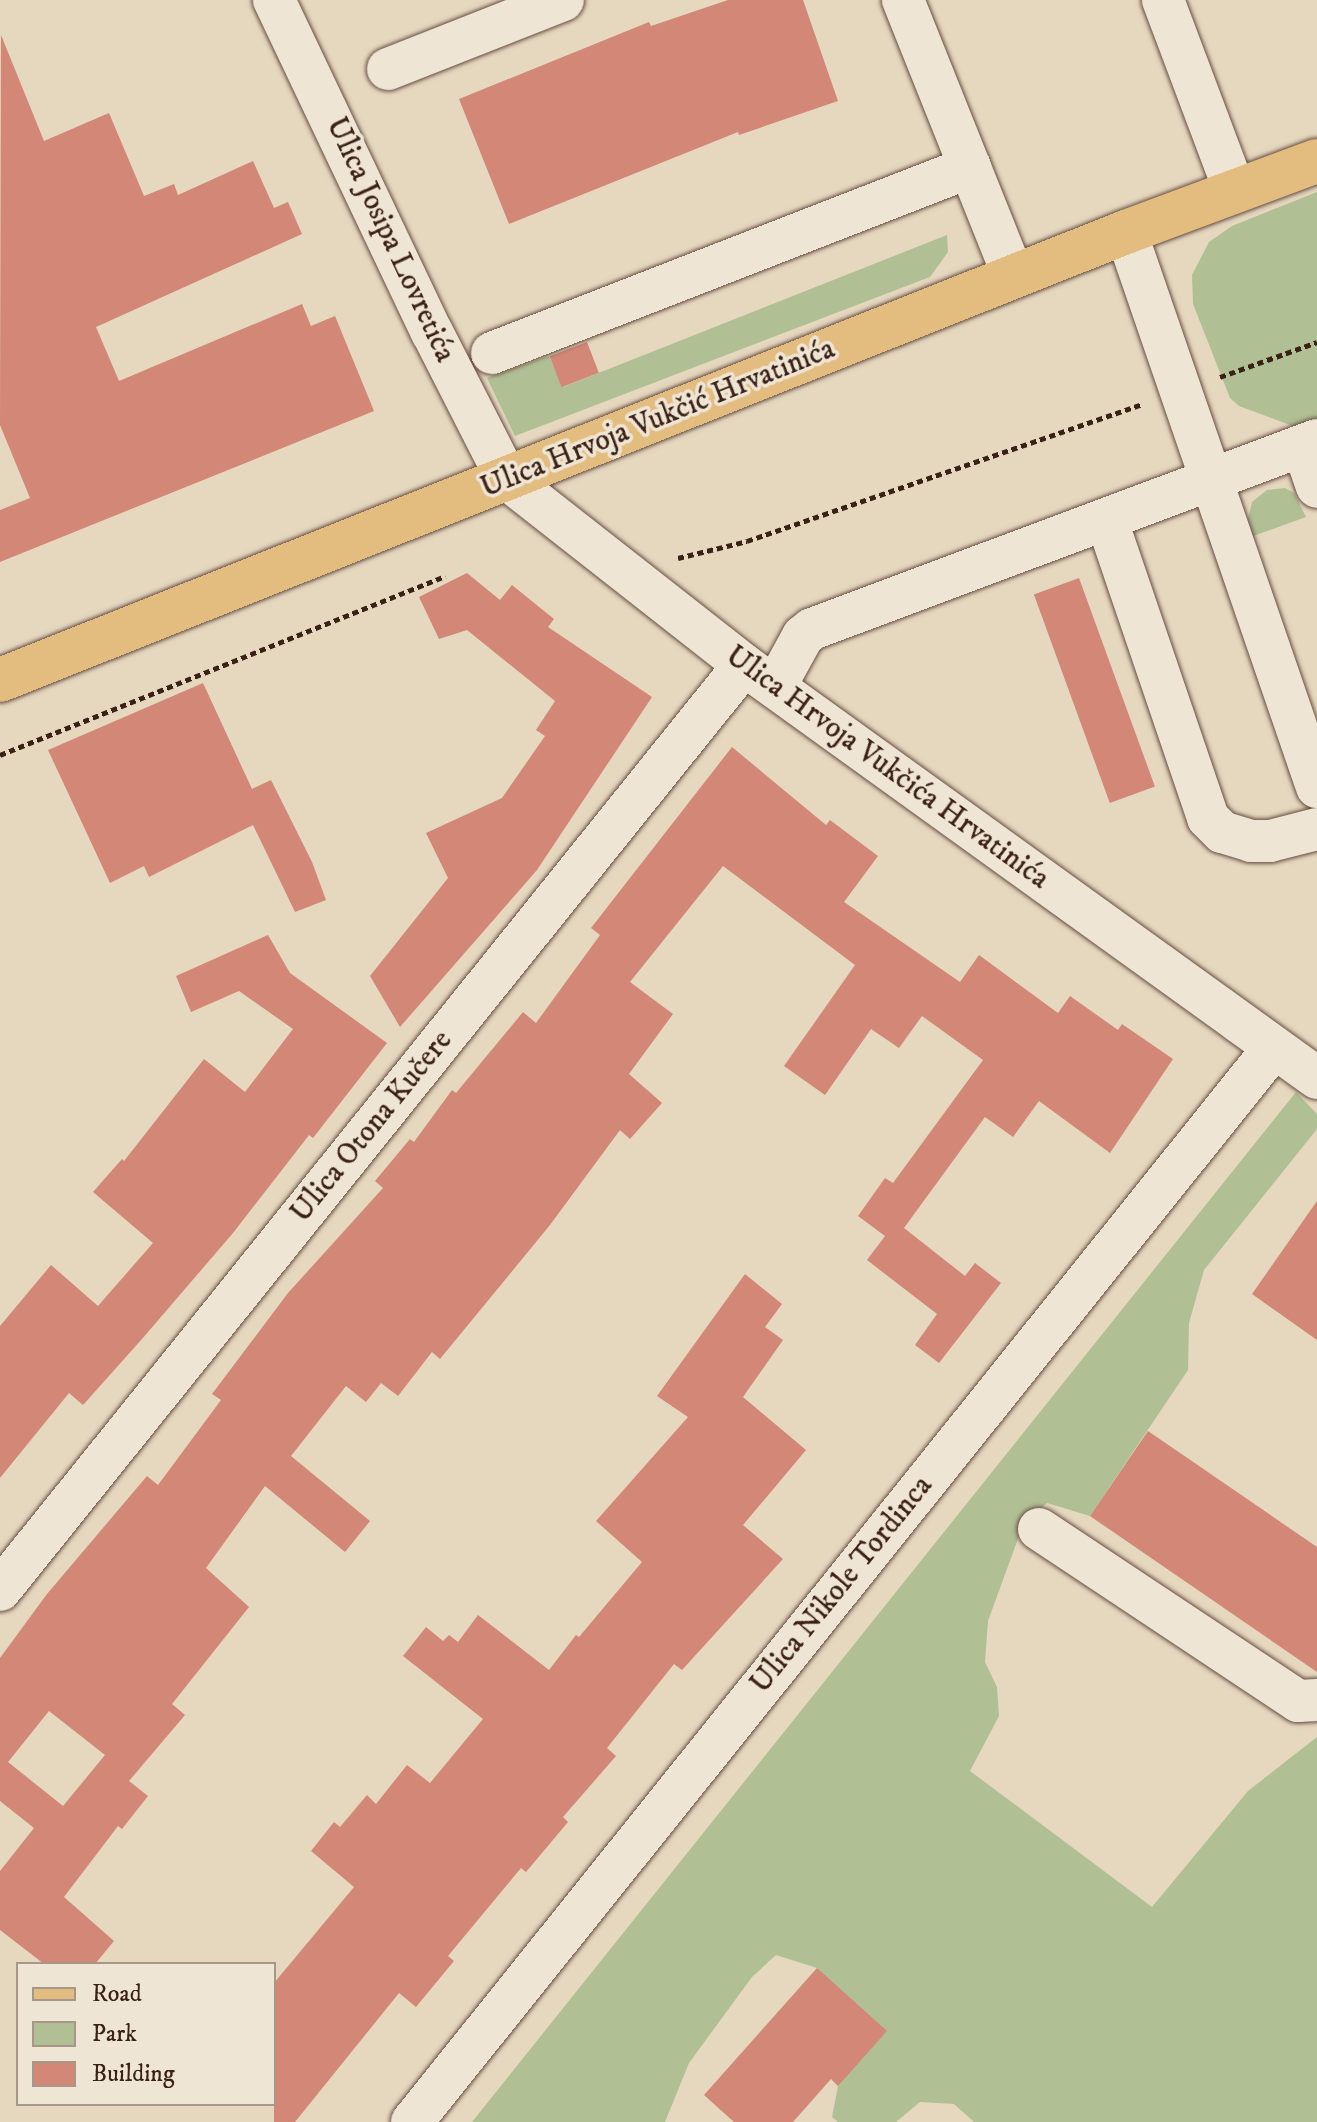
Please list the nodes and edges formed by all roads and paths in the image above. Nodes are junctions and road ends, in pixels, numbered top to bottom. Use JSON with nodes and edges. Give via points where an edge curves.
{"nodes":[{"id":1,"x":274,"y":0,"type":"edge"},
{"id":2,"x":563,"y":0,"type":"edge"},
{"id":3,"x":903,"y":0,"type":"edge"},
{"id":4,"x":1163,"y":0,"type":"edge"},
{"id":5,"x":388,"y":69,"type":"dead end"},
{"id":6,"x":1317,"y":161,"type":"edge"},
{"id":7,"x":970,"y":167,"type":"junction"},
{"id":8,"x":1235,"y":192,"type":"junction"},
{"id":9,"x":1126,"y":232,"type":"junction"},
{"id":10,"x":1014,"y":277,"type":"junction"},
{"id":11,"x":1317,"y":342,"type":"edge"},
{"id":12,"x":492,"y":353,"type":"dead end"},
{"id":13,"x":1181,"y":391,"type":"junction"},
{"id":14,"x":1310,"y":443,"type":"edge"},
{"id":15,"x":507,"y":479,"type":"junction"},
{"id":16,"x":1212,"y":480,"type":"junction"},
{"id":17,"x":1317,"y":487,"type":"edge"},
{"id":18,"x":1107,"y":521,"type":"junction"},
{"id":19,"x":622,"y":568,"type":"junction"},
{"id":20,"x":445,"y":576,"type":"dead end"},
{"id":21,"x":759,"y":676,"type":"junction"},
{"id":22,"x":0,"y":680,"type":"edge"},
{"id":23,"x":0,"y":755,"type":"edge"},
{"id":24,"x":1317,"y":787,"type":"edge"},
{"id":25,"x":1317,"y":829,"type":"edge"},
{"id":26,"x":1273,"y":1049,"type":"junction"},
{"id":27,"x":1317,"y":1078,"type":"edge"},
{"id":28,"x":1039,"y":1529,"type":"dead end"},
{"id":29,"x":0,"y":1590,"type":"edge"},
{"id":30,"x":1317,"y":1700,"type":"edge"},
{"id":31,"x":412,"y":2122,"type":"edge"}],
"edges":[{"from":1,"to":15,"type":"street","name":"Ulica Josipa Lovretića"},
{"from":2,"to":5,"type":"street"},
{"from":3,"to":7,"type":"street"},
{"from":4,"to":8,"type":"street"},
{"from":6,"to":8,"type":"main road","name":"Ulica Hrvoja Vukčić Hrvatinića"},
{"from":7,"to":10,"type":"street"},
{"from":7,"to":12,"type":"street"},
{"from":8,"to":9,"type":"main road","name":"Ulica Hrvoja Vukčić Hrvatinića"},
{"from":9,"to":10,"type":"main road","name":"Ulica Hrvoja Vukčić Hrvatinića"},
{"from":9,"to":13,"type":"street"},
{"from":10,"to":15,"type":"main road","name":"Ulica Hrvoja Vukčić Hrvatinića"},
{"from":11,"to":13,"type":"path"},
{"from":13,"to":16,"type":"street"},
{"from":13,"to":19,"type":"path","via":[[747,541]]},
{"from":14,"to":16,"type":"street","name":"Ulica Otona Kučere"},
{"from":14,"to":17,"type":"street"},
{"from":15,"to":19,"type":"street","name":"Ulica Hrvoja Vukčića Hrvatinića"},
{"from":15,"to":22,"type":"main road","name":"Ulica Hrvoja Vukčić Hrvatinića"},
{"from":16,"to":18,"type":"street","name":"Ulica Otona Kučere"},
{"from":16,"to":24,"type":"street"},
{"from":18,"to":21,"type":"street","name":"Ulica Otona Kučere","via":[[812,629]]},
{"from":18,"to":25,"type":"street","via":[[1208,818],[1222,832],[1251,841]]},
{"from":19,"to":21,"type":"street","name":"Ulica Hrvoja Vukčića Hrvatinića"},
{"from":20,"to":23,"type":"path"},
{"from":21,"to":26,"type":"street","name":"Ulica Hrvoja Vukčića Hrvatinića"},
{"from":21,"to":29,"type":"street","name":"Ulica Otona Kučere"},
{"from":26,"to":27,"type":"street","name":"Ulica Hrvoja Vukčića Hrvatinića"},
{"from":26,"to":31,"type":"street","name":"Ulica Nikole Tordinca"},
{"from":28,"to":30,"type":"street","via":[[1298,1701]]}]}
